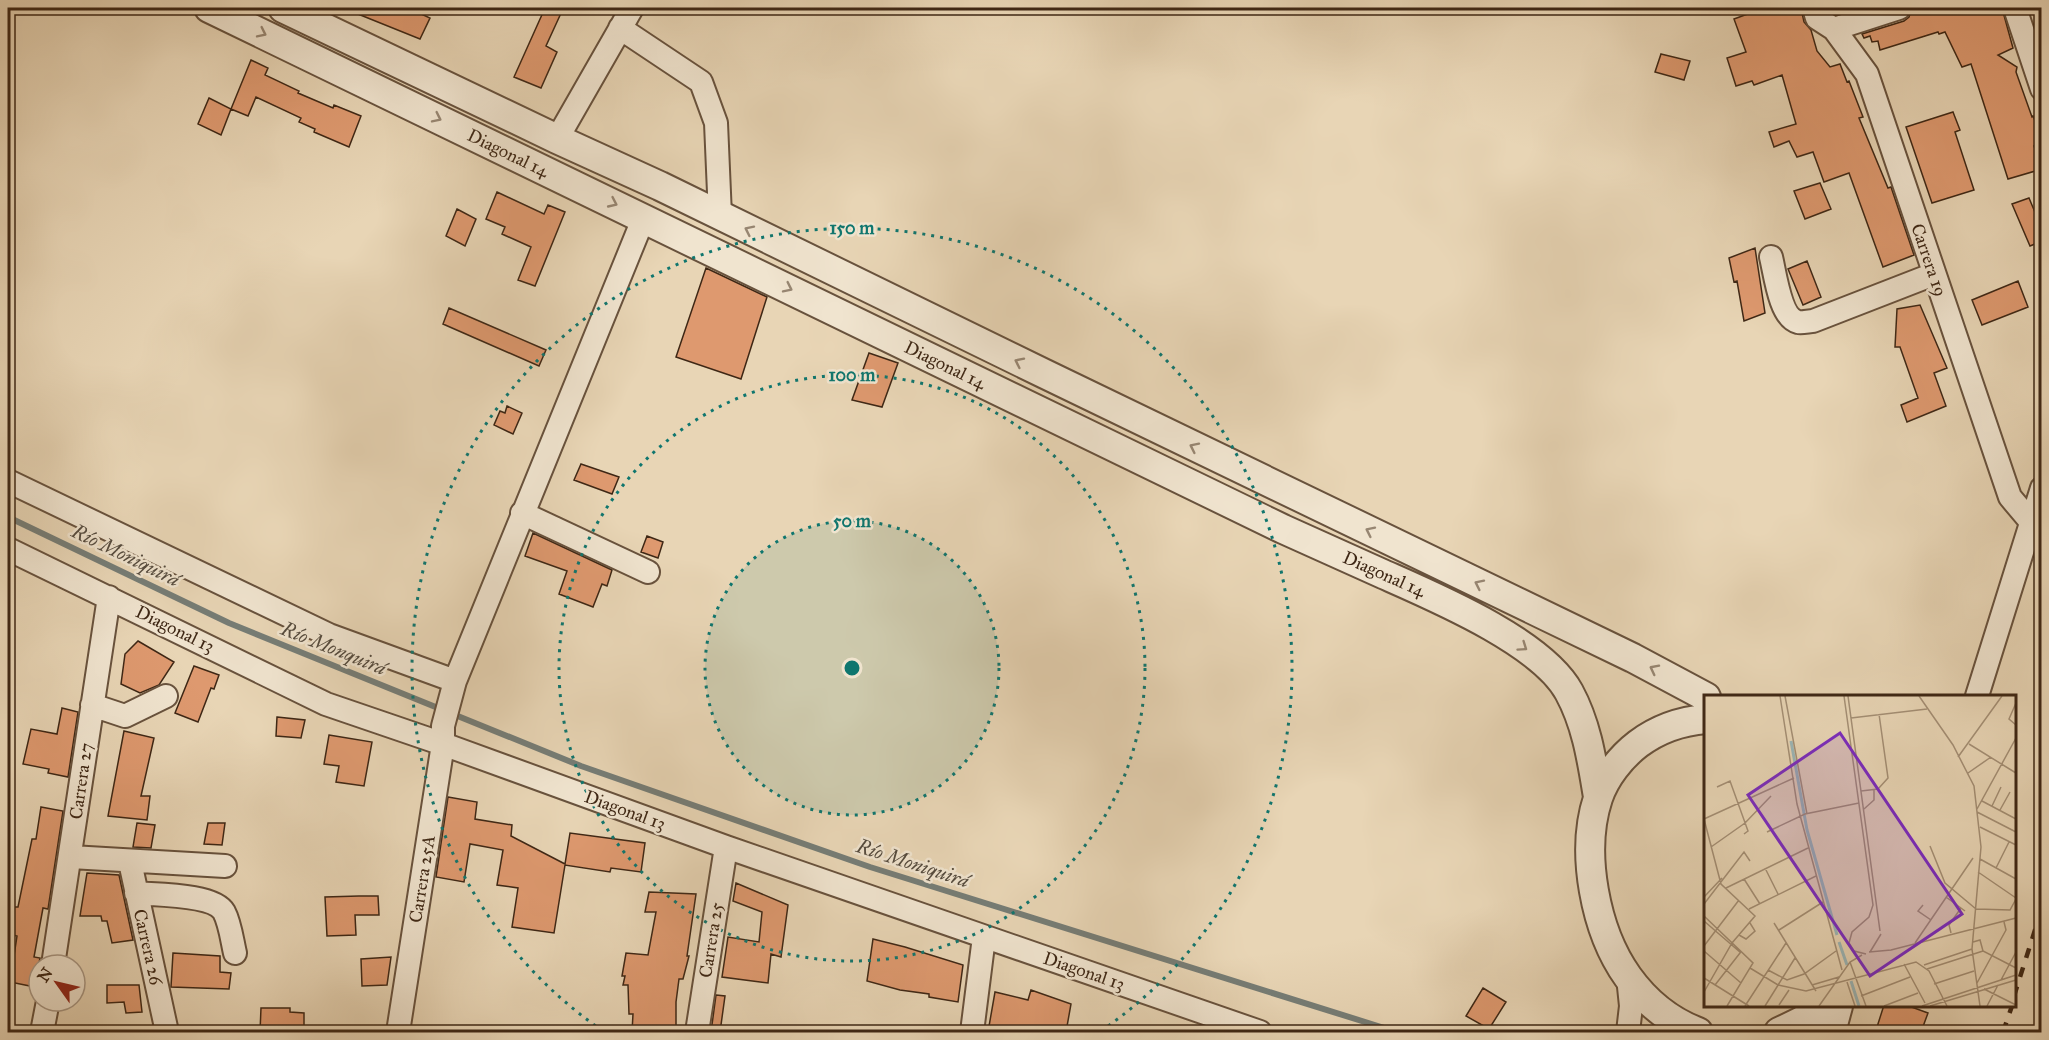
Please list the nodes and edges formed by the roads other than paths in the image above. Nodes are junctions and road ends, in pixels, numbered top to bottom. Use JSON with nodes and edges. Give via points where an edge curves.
{"nodes":[{"id":1,"x":209,"y":8,"type":"edge"},
{"id":2,"x":283,"y":8,"type":"edge"},
{"id":3,"x":632,"y":8,"type":"edge"},
{"id":4,"x":1814,"y":8,"type":"edge"},
{"id":5,"x":1899,"y":8,"type":"edge"},
{"id":6,"x":2015,"y":8,"type":"edge"},
{"id":7,"x":620,"y":28,"type":"junction"},
{"id":8,"x":1834,"y":29,"type":"junction"},
{"id":9,"x":2042,"y":89,"type":"edge"},
{"id":10,"x":558,"y":139,"type":"junction"},
{"id":11,"x":720,"y":216,"type":"junction"},
{"id":12,"x":644,"y":217,"type":"junction"},
{"id":13,"x":1771,"y":257,"type":"dead end"},
{"id":14,"x":1934,"y":274,"type":"junction"},
{"id":15,"x":8,"y":481,"type":"edge"},
{"id":16,"x":2042,"y":488,"type":"edge"},
{"id":17,"x":522,"y":513,"type":"junction"},
{"id":18,"x":2031,"y":522,"type":"junction"},
{"id":19,"x":8,"y":549,"type":"edge"},
{"id":20,"x":648,"y":572,"type":"dead end"},
{"id":21,"x":109,"y":597,"type":"junction"},
{"id":22,"x":453,"y":689,"type":"junction"},
{"id":23,"x":1977,"y":695,"type":"edge"},
{"id":24,"x":166,"y":696,"type":"dead end"},
{"id":25,"x":1704,"y":696,"type":"edge"},
{"id":26,"x":92,"y":705,"type":"junction"},
{"id":27,"x":1704,"y":719,"type":"edge"},
{"id":28,"x":443,"y":735,"type":"junction"},
{"id":29,"x":1598,"y":797,"type":"junction"},
{"id":30,"x":726,"y":847,"type":"junction"},
{"id":31,"x":71,"y":857,"type":"junction"},
{"id":32,"x":130,"y":862,"type":"junction"},
{"id":33,"x":225,"y":866,"type":"dead end"},
{"id":34,"x":136,"y":893,"type":"junction"},
{"id":35,"x":984,"y":937,"type":"junction"},
{"id":36,"x":55,"y":953,"type":"edge"},
{"id":37,"x":235,"y":953,"type":"dead end"},
{"id":38,"x":1628,"y":977,"type":"junction"},
{"id":39,"x":1820,"y":1007,"type":"edge"},
{"id":40,"x":1837,"y":1007,"type":"edge"},
{"id":41,"x":46,"y":1013,"type":"edge"},
{"id":42,"x":1226,"y":1026,"type":"edge"},
{"id":43,"x":42,"y":1032,"type":"edge"},
{"id":44,"x":167,"y":1032,"type":"edge"},
{"id":45,"x":398,"y":1032,"type":"edge"},
{"id":46,"x":697,"y":1032,"type":"edge"},
{"id":47,"x":972,"y":1032,"type":"edge"},
{"id":48,"x":1260,"y":1032,"type":"edge"},
{"id":49,"x":1628,"y":1032,"type":"edge"},
{"id":50,"x":1676,"y":1032,"type":"edge"},
{"id":51,"x":1696,"y":1032,"type":"edge"},
{"id":52,"x":1779,"y":1032,"type":"edge"},
{"id":53,"x":1831,"y":1032,"type":"edge"}],
"edges":[{"from":1,"to":12,"type":"street","name":"Diagonal 14","one_way":true},
{"from":2,"to":10,"type":"street","name":"Diagonal 14"},
{"from":3,"to":7,"type":"street"},
{"from":4,"to":8,"type":"street","name":"Carrera 19","via":[[1818,18]]},
{"from":5,"to":8,"type":"street"},
{"from":6,"to":9,"type":"street"},
{"from":7,"to":10,"type":"street"},
{"from":7,"to":11,"type":"street","via":[[702,82],[716,123]]},
{"from":8,"to":14,"type":"street","name":"Carrera 19","via":[[1867,74]]},
{"from":10,"to":11,"type":"street","name":"Diagonal 14"},
{"from":25,"to":11,"type":"street","name":"Diagonal 14","one_way":true},
{"from":12,"to":17,"type":"street","name":"Carrera 25A"},
{"from":12,"to":29,"type":"street","name":"Diagonal 14","one_way":true,"via":[[1490,626],[1556,673],[1569,691],[1587,737]]},
{"from":13,"to":14,"type":"street","via":[[1783,306],[1798,322],[1813,321]]},
{"from":14,"to":18,"type":"street","name":"Carrera 19","via":[[2010,497]]},
{"from":15,"to":22,"type":"street"},
{"from":16,"to":18,"type":"street"},
{"from":17,"to":20,"type":"street"},
{"from":17,"to":22,"type":"street","name":"Carrera 25A"},
{"from":18,"to":23,"type":"street"},
{"from":19,"to":21,"type":"street","name":"Diagonal 13"},
{"from":21,"to":26,"type":"street","name":"Carrera 27"},
{"from":21,"to":28,"type":"street","name":"Diagonal 13","via":[[326,704]]},
{"from":22,"to":28,"type":"street","name":"Carrera 25A"},
{"from":24,"to":26,"type":"street","via":[[125,716]]},
{"from":26,"to":31,"type":"street","name":"Carrera 27"},
{"from":27,"to":29,"type":"street","via":[[1676,724],[1651,735],[1628,752],[1611,772]]},
{"from":28,"to":30,"type":"street","name":"Diagonal 13"},
{"from":28,"to":45,"type":"street","name":"Carrera 25A"},
{"from":29,"to":38,"type":"street","via":[[1591,850],[1596,904]]},
{"from":30,"to":35,"type":"street","name":"Diagonal 13"},
{"from":30,"to":46,"type":"street","name":"Carrera 25"},
{"from":31,"to":32,"type":"street"},
{"from":31,"to":36,"type":"street","name":"Carrera 27"},
{"from":32,"to":33,"type":"street"},
{"from":32,"to":34,"type":"street","name":"Carrera 26"},
{"from":34,"to":37,"type":"street","via":[[206,900],[218,905]]},
{"from":34,"to":44,"type":"street","name":"Carrera 26"},
{"from":35,"to":42,"type":"street","name":"Diagonal 13"},
{"from":35,"to":47,"type":"street"},
{"from":38,"to":49,"type":"street"},
{"from":38,"to":51,"type":"street","via":[[1664,1014]]},
{"from":39,"to":52,"type":"street"},
{"from":40,"to":53,"type":"street"},
{"from":41,"to":43,"type":"street"},
{"from":42,"to":48,"type":"street","name":"Diagonal 13"},
{"from":50,"to":51,"type":"street"}]}
